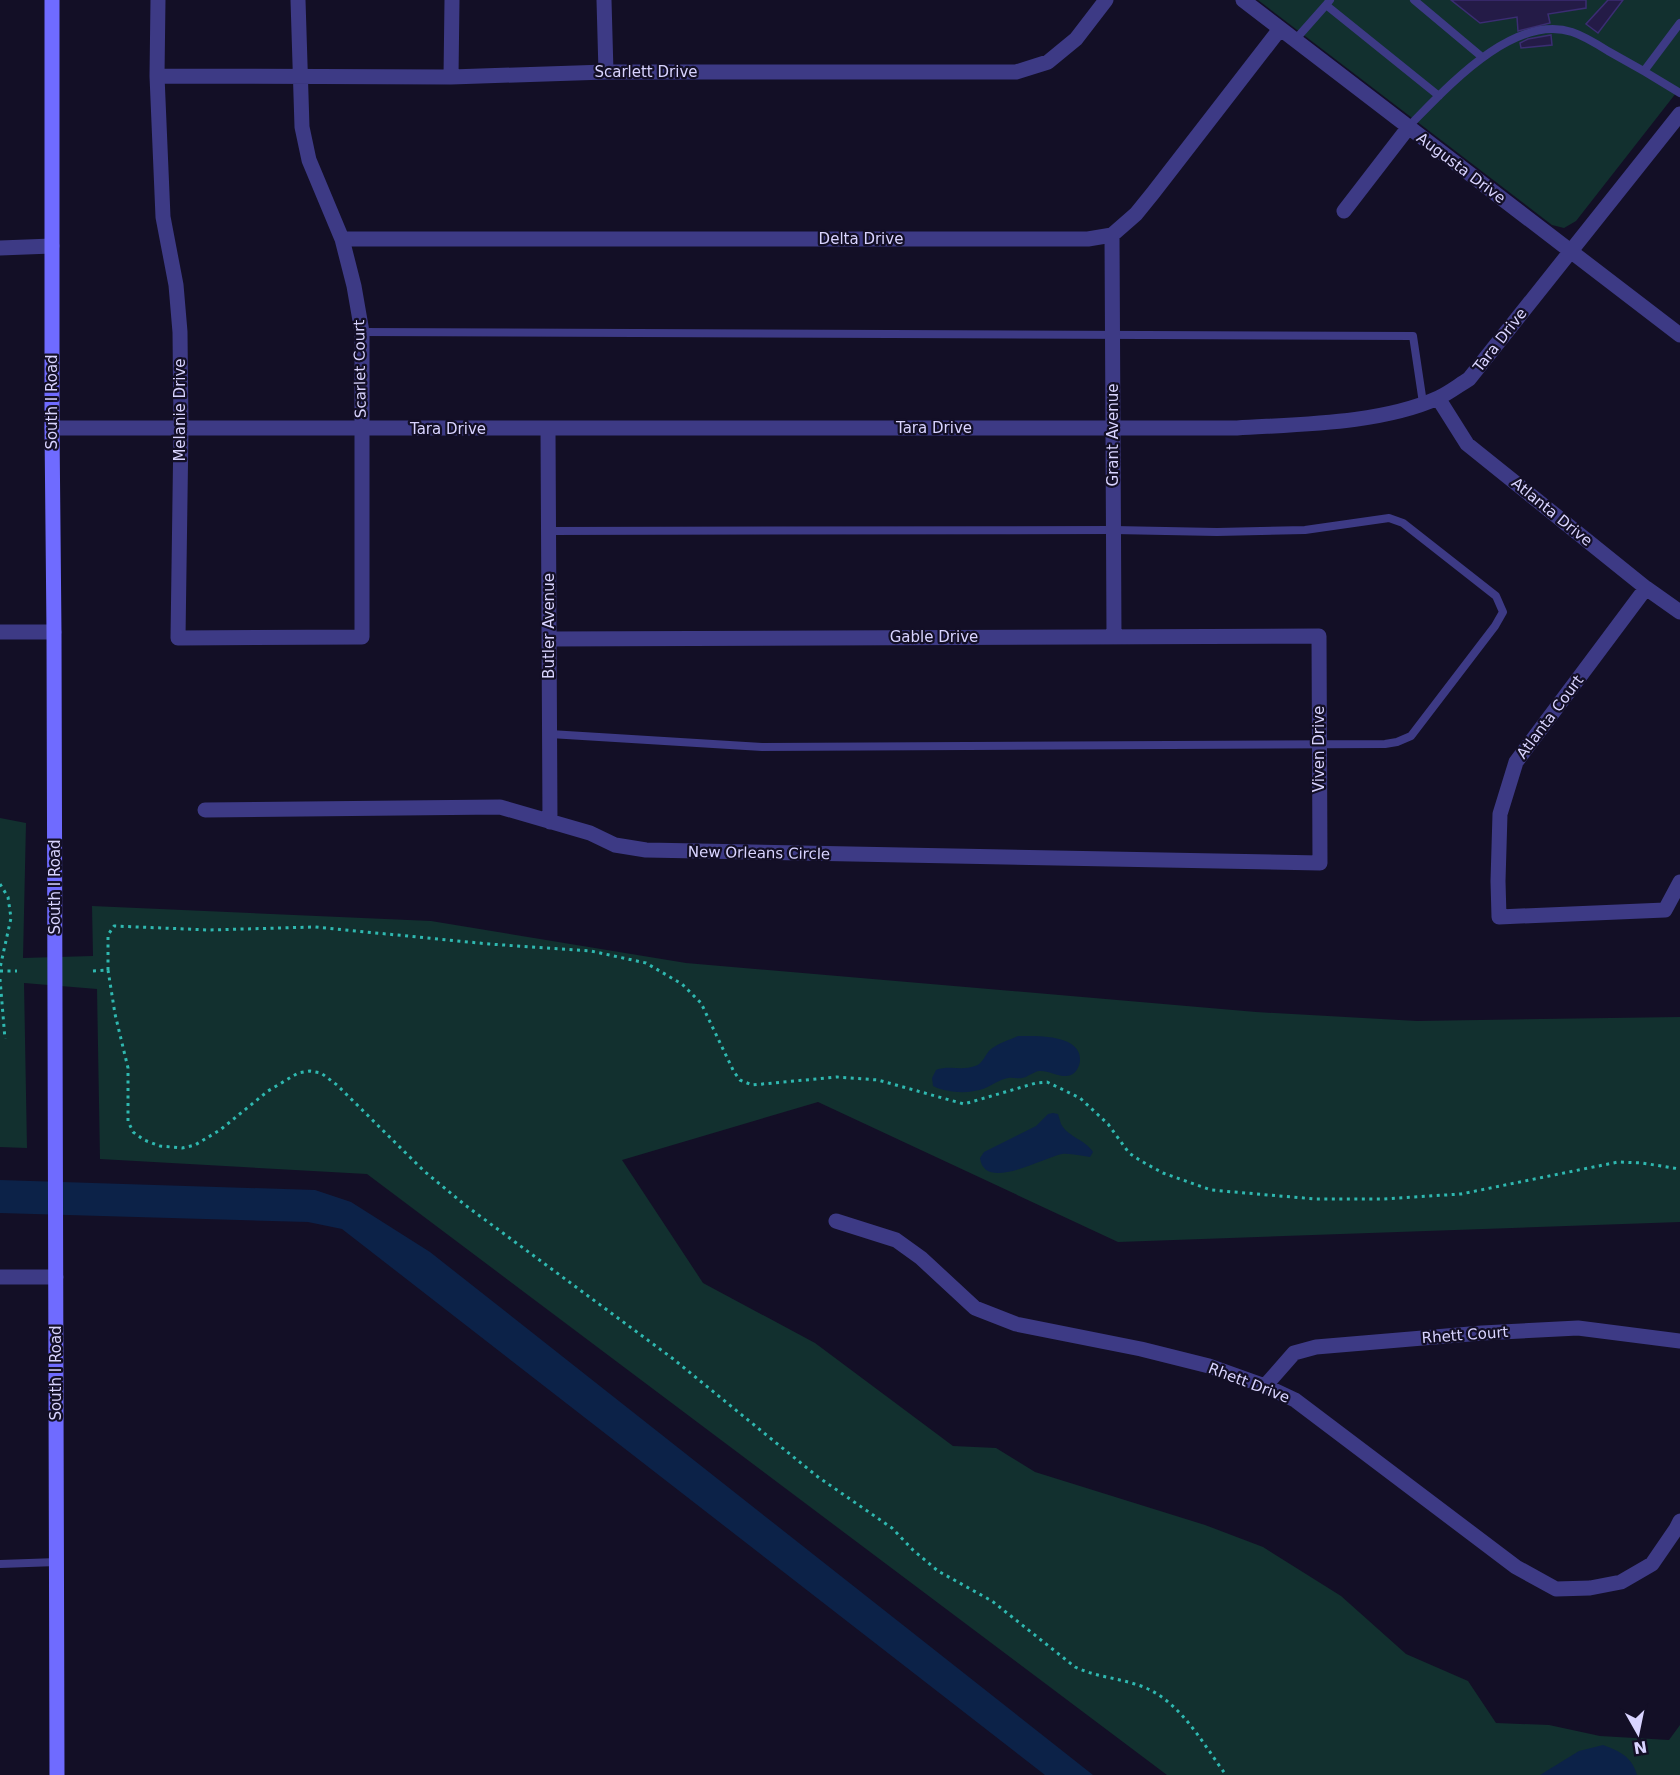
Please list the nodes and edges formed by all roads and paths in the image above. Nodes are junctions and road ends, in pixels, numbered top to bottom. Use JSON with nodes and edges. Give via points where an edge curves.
{"nodes":[{"id":1,"x":52,"y":0,"type":"edge"},
{"id":2,"x":158,"y":0,"type":"edge"},
{"id":3,"x":298,"y":0,"type":"edge"},
{"id":4,"x":452,"y":0,"type":"edge"},
{"id":5,"x":604,"y":0,"type":"edge"},
{"id":6,"x":1106,"y":0,"type":"edge"},
{"id":7,"x":1243,"y":0,"type":"edge"},
{"id":8,"x":1414,"y":0,"type":"edge"},
{"id":9,"x":1328,"y":3,"type":"edge"},
{"id":10,"x":1680,"y":23,"type":"edge"},
{"id":11,"x":1280,"y":29,"type":"junction"},
{"id":12,"x":1295,"y":40,"type":"junction"},
{"id":13,"x":1482,"y":57,"type":"junction"},
{"id":14,"x":1644,"y":71,"type":"junction"},
{"id":15,"x":606,"y":72,"type":"junction"},
{"id":16,"x":300,"y":75,"type":"junction"},
{"id":17,"x":157,"y":76,"type":"junction"},
{"id":18,"x":451,"y":76,"type":"junction"},
{"id":19,"x":1680,"y":93,"type":"edge"},
{"id":20,"x":1439,"y":96,"type":"junction"},
{"id":21,"x":1680,"y":114,"type":"edge"},
{"id":22,"x":1408,"y":128,"type":"junction"},
{"id":23,"x":1344,"y":210,"type":"dead end"},
{"id":24,"x":1112,"y":235,"type":"junction"},
{"id":25,"x":342,"y":239,"type":"junction"},
{"id":26,"x":52,"y":246,"type":"junction"},
{"id":27,"x":0,"y":248,"type":"edge"},
{"id":28,"x":1571,"y":251,"type":"junction"},
{"id":29,"x":362,"y":332,"type":"junction"},
{"id":30,"x":1680,"y":335,"type":"edge"},
{"id":31,"x":1112,"y":336,"type":"junction"},
{"id":32,"x":1431,"y":400,"type":"junction"},
{"id":33,"x":52,"y":428,"type":"junction"},
{"id":34,"x":181,"y":428,"type":"junction"},
{"id":35,"x":1113,"y":428,"type":"junction"},
{"id":36,"x":361,"y":429,"type":"junction"},
{"id":37,"x":548,"y":429,"type":"junction"},
{"id":38,"x":1114,"y":530,"type":"junction"},
{"id":39,"x":549,"y":531,"type":"junction"},
{"id":40,"x":1646,"y":588,"type":"junction"},
{"id":41,"x":1680,"y":612,"type":"edge"},
{"id":42,"x":0,"y":632,"type":"edge"},
{"id":43,"x":54,"y":632,"type":"junction"},
{"id":44,"x":1114,"y":636,"type":"junction"},
{"id":45,"x":1319,"y":636,"type":"joint"},
{"id":46,"x":362,"y":637,"type":"joint"},
{"id":47,"x":549,"y":639,"type":"junction"},
{"id":48,"x":550,"y":734,"type":"junction"},
{"id":49,"x":1319,"y":744,"type":"junction"},
{"id":50,"x":205,"y":810,"type":"dead end"},
{"id":51,"x":550,"y":822,"type":"junction"},
{"id":52,"x":1320,"y":863,"type":"joint"},
{"id":53,"x":1680,"y":882,"type":"edge"},
{"id":54,"x":0,"y":885,"type":"edge"},
{"id":55,"x":0,"y":970,"type":"edge"},
{"id":56,"x":108,"y":970,"type":"junction"},
{"id":57,"x":16,"y":971,"type":"dead end"},
{"id":58,"x":93,"y":971,"type":"dead end"},
{"id":59,"x":0,"y":979,"type":"edge"},
{"id":60,"x":5,"y":1039,"type":"dead end"},
{"id":61,"x":1680,"y":1169,"type":"edge"},
{"id":62,"x":836,"y":1221,"type":"dead end"},
{"id":63,"x":0,"y":1277,"type":"edge"},
{"id":64,"x":56,"y":1277,"type":"junction"},
{"id":65,"x":1680,"y":1341,"type":"edge"},
{"id":66,"x":1265,"y":1386,"type":"junction"},
{"id":67,"x":1680,"y":1521,"type":"edge"},
{"id":68,"x":57,"y":1562,"type":"junction"},
{"id":69,"x":0,"y":1564,"type":"edge"},
{"id":70,"x":57,"y":1775,"type":"edge"},
{"id":71,"x":1226,"y":1775,"type":"edge"}],
"edges":[{"from":1,"to":26,"type":"main road","name":"South I Road"},
{"from":2,"to":17,"type":"street","name":"Melanie Drive"},
{"from":3,"to":16,"type":"street","name":"Scarlet Court"},
{"from":4,"to":18,"type":"street"},
{"from":5,"to":15,"type":"street"},
{"from":6,"to":15,"type":"street","name":"Scarlett Drive","via":[[1076,39],[1048,62],[1016,72]]},
{"from":7,"to":11,"type":"street","name":"Augusta Drive"},
{"from":8,"to":13,"type":"lane"},
{"from":9,"to":12,"type":"lane"},
{"from":9,"to":20,"type":"lane"},
{"from":10,"to":14,"type":"lane"},
{"from":11,"to":12,"type":"street","name":"Augusta Drive"},
{"from":11,"to":24,"type":"street","via":[[1136,214]]},
{"from":12,"to":22,"type":"street","name":"Augusta Drive"},
{"from":13,"to":14,"type":"lane","via":[[1519,35],[1570,31]]},
{"from":13,"to":20,"type":"lane"},
{"from":14,"to":19,"type":"lane"},
{"from":15,"to":18,"type":"street","name":"Scarlett Drive"},
{"from":16,"to":17,"type":"street","name":"Scarlett Drive"},
{"from":16,"to":18,"type":"street","name":"Scarlett Drive"},
{"from":16,"to":25,"type":"street","name":"Scarlet Court","via":[[302,127],[309,160]]},
{"from":17,"to":34,"type":"street","name":"Melanie Drive","via":[[163,217],[180,332]]},
{"from":20,"to":22,"type":"lane"},
{"from":21,"to":28,"type":"street","name":"Tara Drive"},
{"from":22,"to":23,"type":"street"},
{"from":22,"to":28,"type":"street","name":"Augusta Drive"},
{"from":24,"to":25,"type":"street","name":"Delta Drive","via":[[1088,239]]},
{"from":24,"to":31,"type":"street","name":"Grant Avenue"},
{"from":25,"to":29,"type":"street","name":"Scarlet Court"},
{"from":26,"to":27,"type":"street"},
{"from":26,"to":33,"type":"main road","name":"South I Road"},
{"from":28,"to":30,"type":"street","name":"Augusta Drive"},
{"from":28,"to":32,"type":"street","name":"Tara Drive","via":[[1469,379]]},
{"from":29,"to":31,"type":"lane"},
{"from":29,"to":36,"type":"street","name":"Scarlet Court"},
{"from":31,"to":32,"type":"lane","via":[[1413,336]]},
{"from":31,"to":35,"type":"street","name":"Grant Avenue"},
{"from":32,"to":35,"type":"street","name":"Tara Drive","via":[[1389,414],[1311,423],[1237,428]]},
{"from":32,"to":40,"type":"street","name":"Atlanta Drive","via":[[1467,444]]},
{"from":33,"to":34,"type":"street","name":"Tara Drive"},
{"from":33,"to":43,"type":"main road","name":"South I Road"},
{"from":34,"to":36,"type":"street","name":"Tara Drive"},
{"from":34,"to":46,"type":"street","name":"Melanie Drive","via":[[178,638]]},
{"from":35,"to":37,"type":"street","name":"Tara Drive"},
{"from":35,"to":38,"type":"street","name":"Grant Avenue"},
{"from":36,"to":37,"type":"street","name":"Tara Drive"},
{"from":36,"to":46,"type":"street","name":"Scarlet Court"},
{"from":37,"to":39,"type":"street","name":"Butler Avenue"},
{"from":38,"to":39,"type":"lane"},
{"from":38,"to":44,"type":"street","name":"Grant Avenue"},
{"from":38,"to":49,"type":"lane","via":[[1305,530],[1389,518],[1403,523],[1496,596],[1503,612],[1495,626],[1411,736],[1385,744]]},
{"from":39,"to":47,"type":"street","name":"Butler Avenue"},
{"from":40,"to":41,"type":"street","name":"Atlanta Drive"},
{"from":40,"to":53,"type":"street","name":"Atlanta Court","via":[[1516,762],[1500,814],[1499,917],[1665,910]]},
{"from":42,"to":43,"type":"street"},
{"from":43,"to":64,"type":"main road","name":"South I Road"},
{"from":44,"to":45,"type":"street","name":"Gable Drive"},
{"from":44,"to":47,"type":"street","name":"Gable Drive"},
{"from":45,"to":49,"type":"street","name":"Viven Drive"},
{"from":47,"to":48,"type":"street","name":"Butler Avenue"},
{"from":48,"to":49,"type":"lane","via":[[762,747]]},
{"from":48,"to":51,"type":"street","name":"Butler Avenue"},
{"from":49,"to":52,"type":"street","name":"Viven Drive"},
{"from":50,"to":51,"type":"street","name":"New Orleans Circle","via":[[500,807]]},
{"from":51,"to":52,"type":"street","name":"New Orleans Circle","via":[[615,845],[646,850]]},
{"from":54,"to":55,"type":"path","via":[[8,897],[10,918]]},
{"from":55,"to":57,"type":"path"},
{"from":56,"to":58,"type":"path"},
{"from":56,"to":61,"type":"path","via":[[108,935],[114,926],[209,930],[315,927],[591,951],[646,963],[682,984],[701,1003],[740,1080],[753,1085],[837,1077],[878,1080],[964,1104],[1047,1082],[1080,1098],[1129,1153],[1141,1161],[1211,1190],[1315,1199],[1383,1199],[1461,1194],[1618,1162]]},
{"from":56,"to":71,"type":"path","via":[[128,1068],[128,1121],[133,1132],[160,1146],[195,1145],[298,1073],[321,1073],[465,1205],[672,1358],[818,1477],[892,1528],[938,1571],[992,1601],[1075,1667],[1142,1686],[1159,1696],[1184,1717]]},
{"from":59,"to":60,"type":"path"},
{"from":62,"to":66,"type":"street","name":"Rhett Drive","via":[[896,1240],[975,1308],[1016,1324],[1141,1349],[1209,1366]]},
{"from":63,"to":64,"type":"street"},
{"from":64,"to":68,"type":"main road","name":"South I Road"},
{"from":65,"to":66,"type":"street","name":"Rhett Court","via":[[1578,1328],[1316,1347],[1294,1353]]},
{"from":66,"to":67,"type":"street","name":"Rhett Drive","via":[[1295,1400],[1516,1567],[1556,1589],[1621,1582],[1652,1564]]},
{"from":68,"to":69,"type":"lane"},
{"from":68,"to":70,"type":"main road","name":"South I Road"}]}
